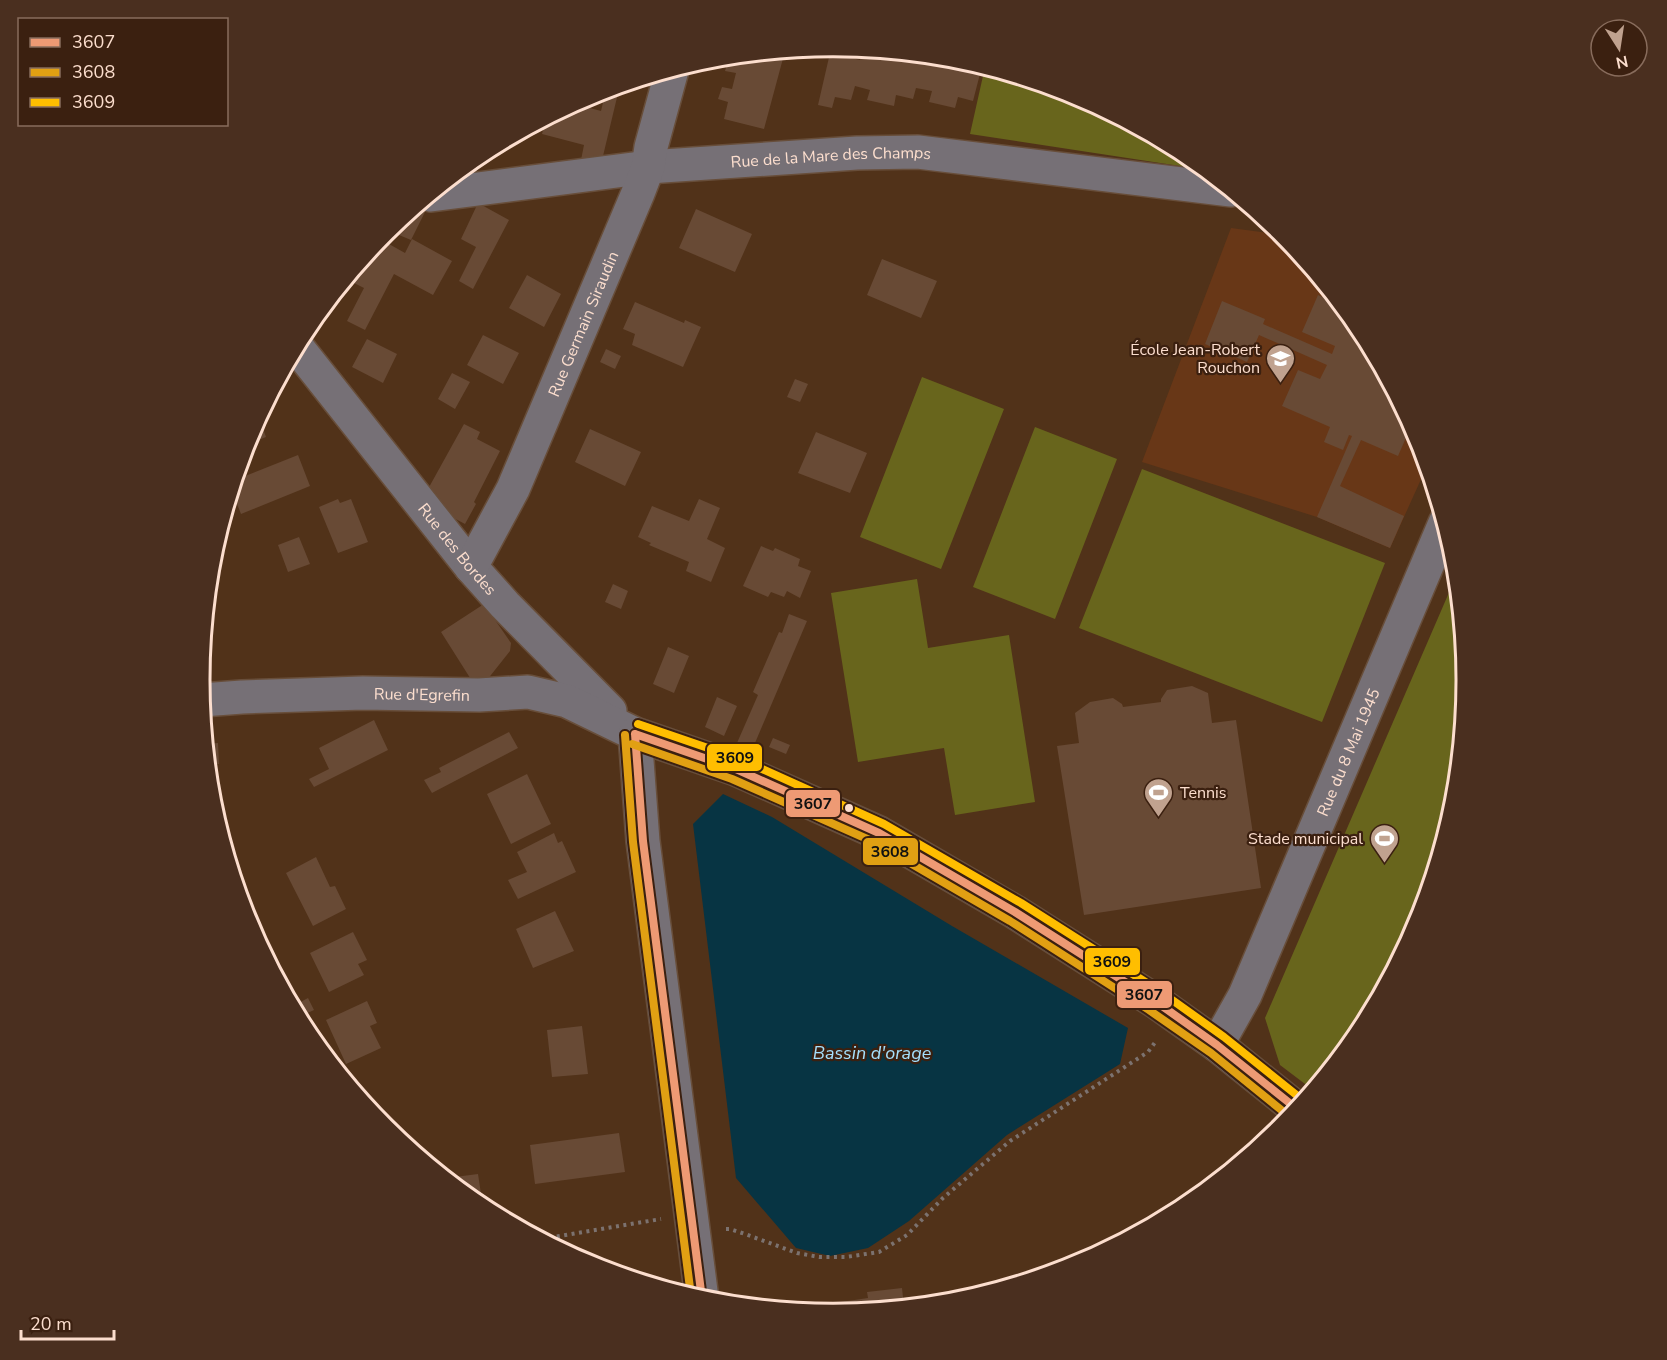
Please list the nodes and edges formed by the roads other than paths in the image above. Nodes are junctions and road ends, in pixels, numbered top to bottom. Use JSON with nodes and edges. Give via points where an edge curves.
{"nodes":[{"id":1,"x":670,"y":79,"type":"edge"},
{"id":2,"x":648,"y":167,"type":"junction"},
{"id":3,"x":1216,"y":188,"type":"edge"},
{"id":4,"x":446,"y":193,"type":"edge"},
{"id":5,"x":303,"y":354,"type":"edge"},
{"id":6,"x":1439,"y":536,"type":"edge"},
{"id":7,"x":471,"y":567,"type":"junction"},
{"id":8,"x":211,"y":699,"type":"edge"},
{"id":9,"x":635,"y":735,"type":"junction"},
{"id":10,"x":1217,"y":1045,"type":"junction"},
{"id":11,"x":1290,"y":1104,"type":"edge"},
{"id":12,"x":701,"y":1288,"type":"edge"}],
"edges":[{"from":1,"to":2,"type":"street","name":"Rue Germain Siraudin"},
{"from":2,"to":3,"type":"street","name":"Rue de la Mare des Champs","via":[[918,152]]},
{"from":2,"to":4,"type":"street","name":"Rue de la Mare des Champs"},
{"from":2,"to":7,"type":"street","name":"Rue Germain Siraudin","via":[[513,489]]},
{"from":5,"to":7,"type":"street","name":"Rue des Bordes"},
{"from":6,"to":10,"type":"street","name":"Rue du 8 Mai 1945","via":[[1245,995]]},
{"from":7,"to":9,"type":"street","name":"Rue des Bordes","via":[[578,681]]},
{"from":8,"to":9,"type":"street","name":"Rue d'Egrefin","via":[[528,692],[567,701]]},
{"from":9,"to":10,"type":"street","name":"Rue d'Egrefin","via":[[736,769],[879,833],[1015,912]]},
{"from":9,"to":12,"type":"street","via":[[643,841]]},
{"from":10,"to":11,"type":"street","name":"Rue d'Egrefin"}]}
